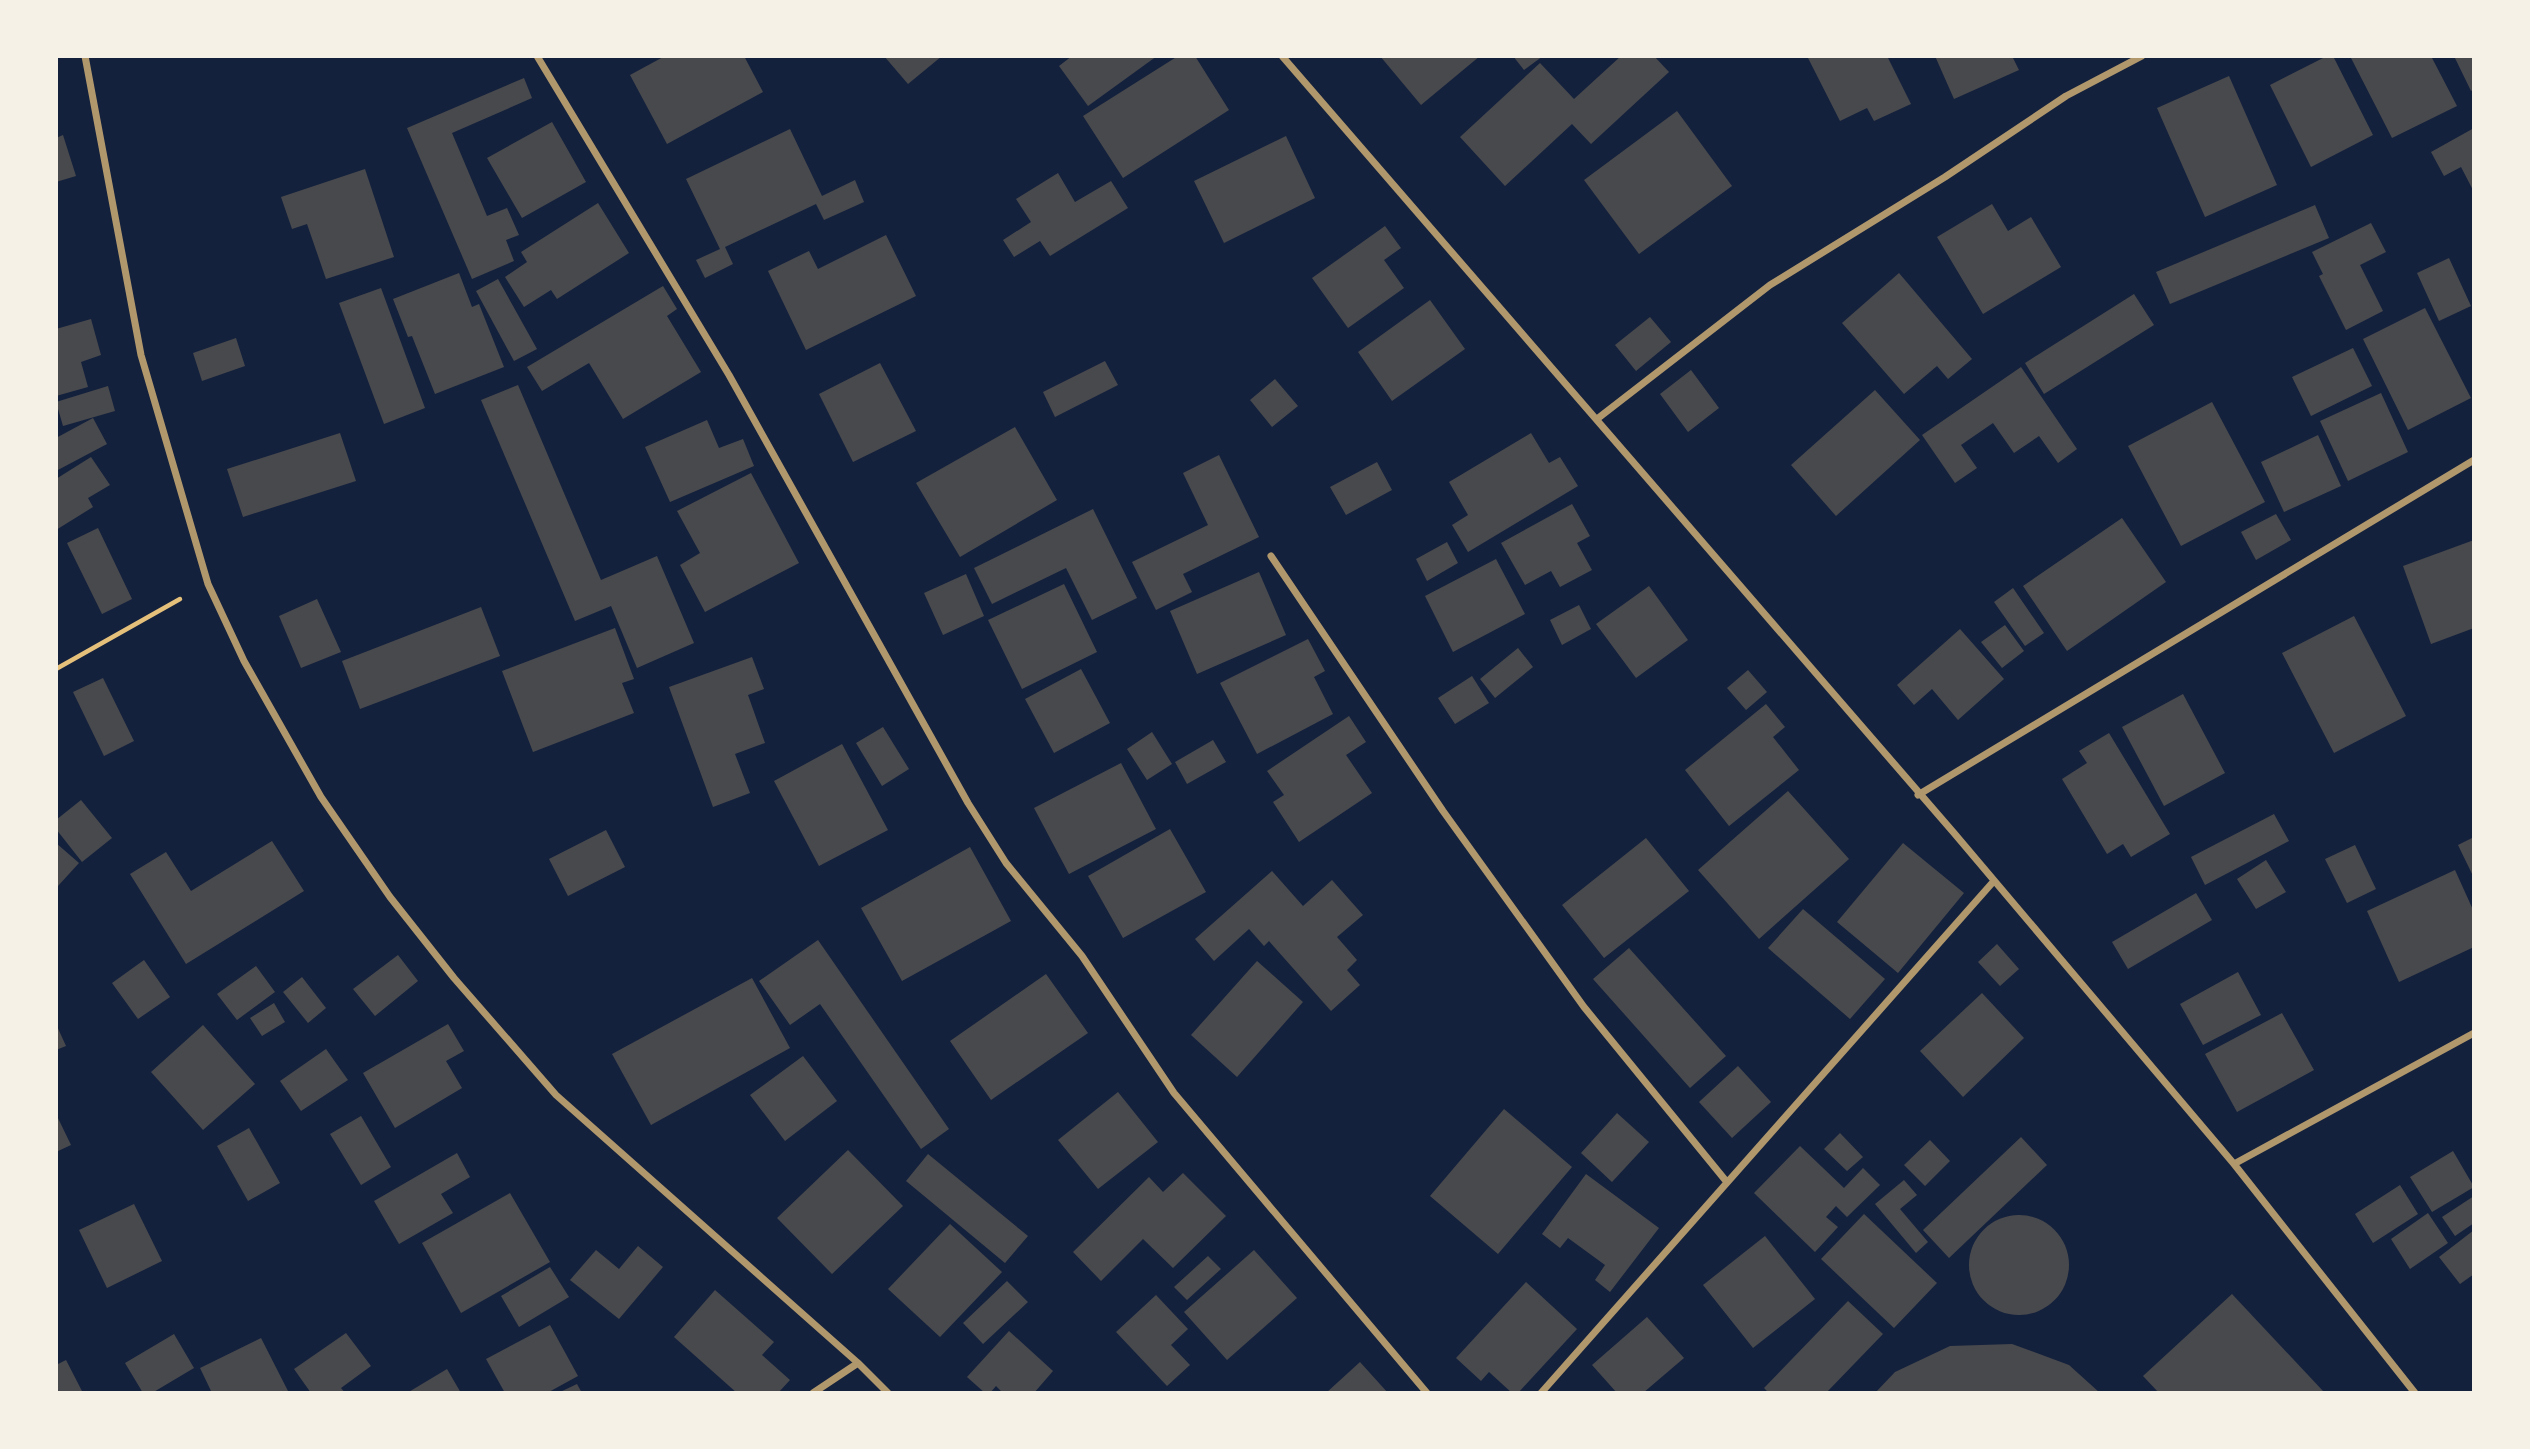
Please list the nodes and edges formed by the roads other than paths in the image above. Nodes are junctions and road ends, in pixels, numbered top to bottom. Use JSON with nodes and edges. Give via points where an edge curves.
{"nodes":[{"id":1,"x":85,"y":56,"type":"edge"},
{"id":2,"x":537,"y":56,"type":"edge"},
{"id":3,"x":1282,"y":56,"type":"edge"},
{"id":4,"x":2142,"y":56,"type":"edge"},
{"id":5,"x":1597,"y":419,"type":"junction"},
{"id":6,"x":2474,"y":460,"type":"edge"},
{"id":7,"x":1271,"y":556,"type":"dead end"},
{"id":8,"x":1918,"y":795,"type":"junction"},
{"id":9,"x":1993,"y":882,"type":"junction"},
{"id":10,"x":2474,"y":1033,"type":"edge"},
{"id":11,"x":2234,"y":1164,"type":"junction"},
{"id":12,"x":1726,"y":1181,"type":"junction"},
{"id":13,"x":858,"y":1363,"type":"junction"},
{"id":14,"x":813,"y":1393,"type":"edge"},
{"id":15,"x":888,"y":1393,"type":"edge"},
{"id":16,"x":1427,"y":1393,"type":"edge"},
{"id":17,"x":1541,"y":1393,"type":"edge"},
{"id":18,"x":2415,"y":1393,"type":"edge"}],
"edges":[{"from":1,"to":13,"type":"street","via":[[141,355],[208,584],[244,661],[321,797],[453,978],[556,1096]]},
{"from":2,"to":16,"type":"street","via":[[729,376],[1006,863],[1082,956],[1174,1093]]},
{"from":3,"to":5,"type":"street"},
{"from":4,"to":5,"type":"street","via":[[2066,96],[1770,285]]},
{"from":5,"to":8,"type":"street"},
{"from":6,"to":8,"type":"street"},
{"from":7,"to":12,"type":"street","via":[[1443,811],[1584,1007]]},
{"from":8,"to":9,"type":"street"},
{"from":9,"to":11,"type":"street"},
{"from":9,"to":12,"type":"street"},
{"from":10,"to":11,"type":"street"},
{"from":11,"to":18,"type":"street"},
{"from":12,"to":17,"type":"street"},
{"from":13,"to":14,"type":"street"},
{"from":13,"to":15,"type":"street"}]}
